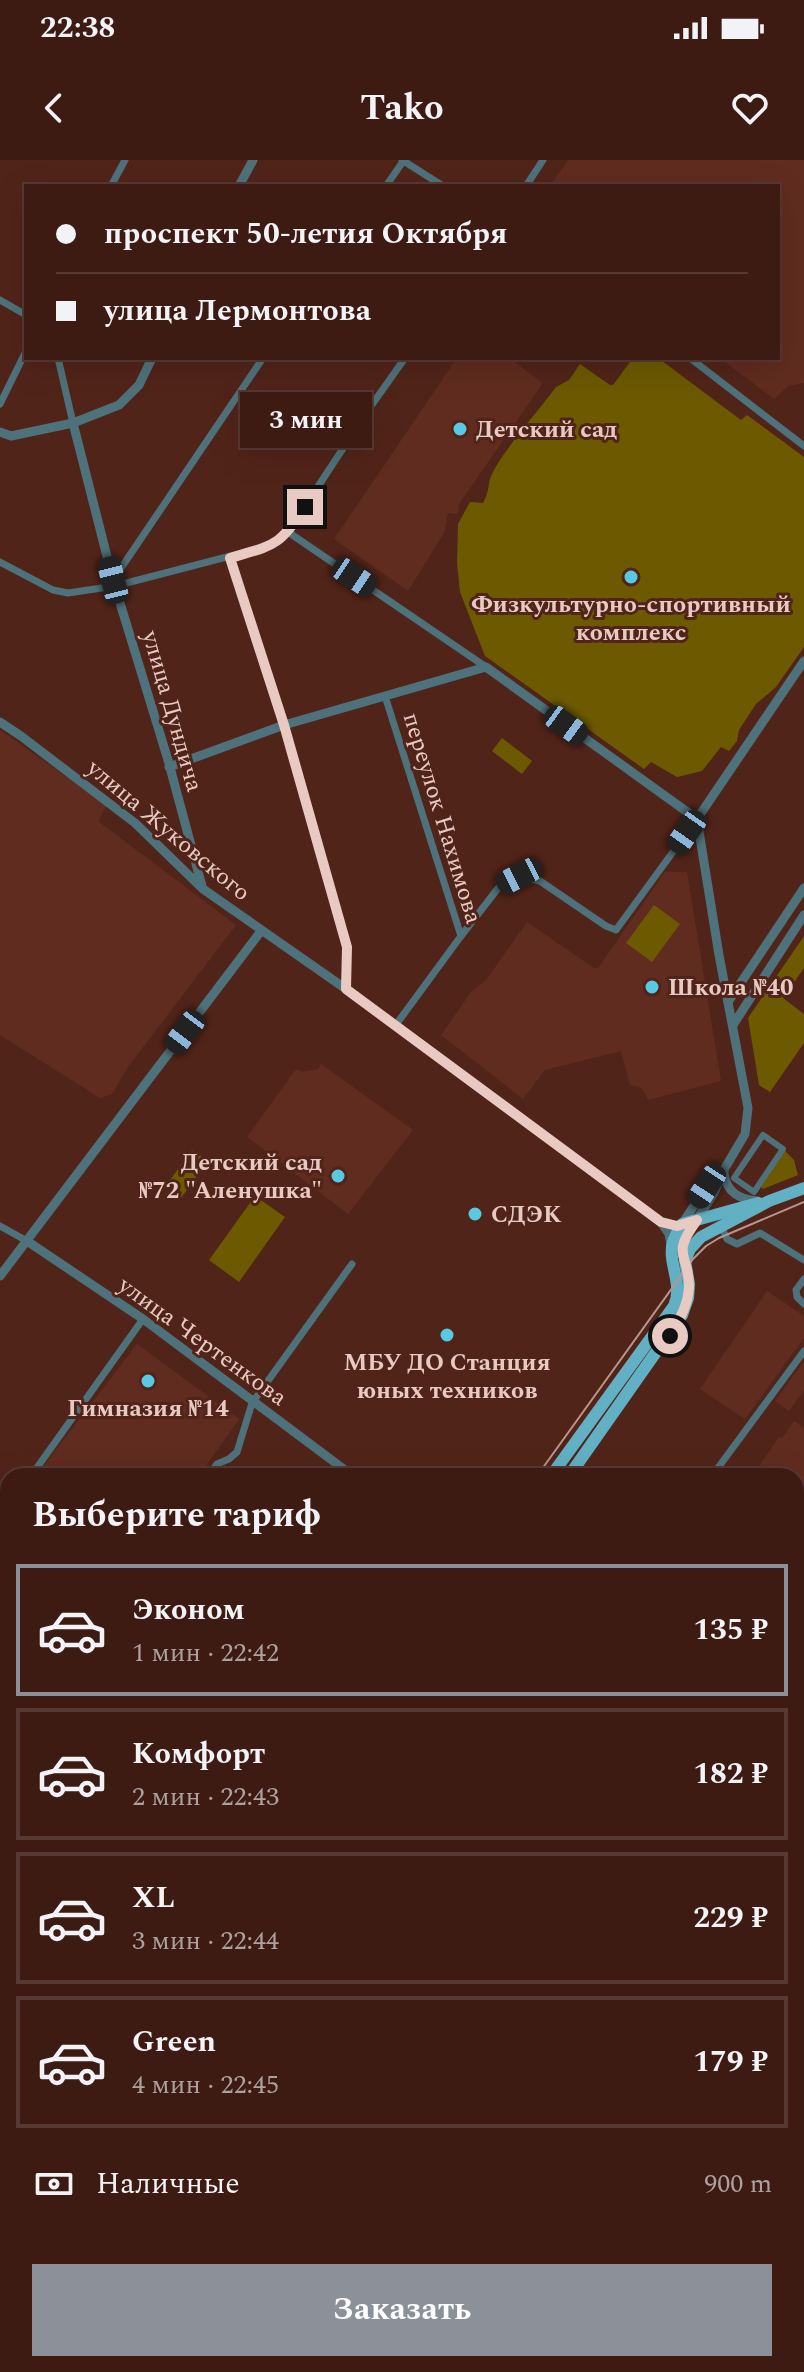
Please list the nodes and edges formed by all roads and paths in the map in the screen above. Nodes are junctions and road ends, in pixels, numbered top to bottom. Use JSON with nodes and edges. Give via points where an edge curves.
{"nodes":[{"id":1,"x":125,"y":160,"type":"edge"},
{"id":2,"x":253,"y":160,"type":"edge"},
{"id":3,"x":403,"y":160,"type":"edge"},
{"id":4,"x":543,"y":160,"type":"edge"},
{"id":5,"x":112,"y":184,"type":"edge"},
{"id":6,"x":240,"y":184,"type":"edge"},
{"id":7,"x":387,"y":184,"type":"edge"},
{"id":8,"x":440,"y":184,"type":"edge"},
{"id":9,"x":527,"y":184,"type":"edge"},
{"id":10,"x":0,"y":300,"type":"edge"},
{"id":11,"x":24,"y":314,"type":"edge"},
{"id":12,"x":24,"y":355,"type":"edge"},
{"id":13,"x":58,"y":360,"type":"edge"},
{"id":14,"x":151,"y":360,"type":"edge"},
{"id":15,"x":262,"y":360,"type":"edge"},
{"id":16,"x":404,"y":360,"type":"edge"},
{"id":17,"x":693,"y":360,"type":"edge"},
{"id":18,"x":0,"y":404,"type":"edge"},
{"id":19,"x":73,"y":423,"type":"junction"},
{"id":20,"x":0,"y":432,"type":"edge"},
{"id":21,"x":804,"y":446,"type":"edge"},
{"id":22,"x":288,"y":532,"type":"junction"},
{"id":23,"x":230,"y":558,"type":"junction"},
{"id":24,"x":0,"y":562,"type":"edge"},
{"id":25,"x":114,"y":583,"type":"junction"},
{"id":26,"x":804,"y":661,"type":"edge"},
{"id":27,"x":486,"y":667,"type":"junction"},
{"id":28,"x":385,"y":696,"type":"junction"},
{"id":29,"x":0,"y":722,"type":"edge"},
{"id":30,"x":284,"y":725,"type":"junction"},
{"id":31,"x":169,"y":767,"type":"junction"},
{"id":32,"x":697,"y":819,"type":"junction"},
{"id":33,"x":804,"y":888,"type":"edge"},
{"id":34,"x":203,"y":889,"type":"junction"},
{"id":35,"x":804,"y":915,"type":"edge"},
{"id":36,"x":261,"y":931,"type":"junction"},
{"id":37,"x":461,"y":936,"type":"junction"},
{"id":38,"x":761,"y":954,"type":"junction"},
{"id":39,"x":773,"y":962,"type":"junction"},
{"id":40,"x":346,"y":989,"type":"junction"},
{"id":41,"x":728,"y":1002,"type":"junction"},
{"id":42,"x":733,"y":1025,"type":"junction"},
{"id":43,"x":395,"y":1026,"type":"junction"},
{"id":44,"x":725,"y":1168,"type":"junction"},
{"id":45,"x":734,"y":1178,"type":"joint"},
{"id":46,"x":804,"y":1188,"type":"edge"},
{"id":47,"x":769,"y":1201,"type":"junction"},
{"id":48,"x":697,"y":1220,"type":"junction"},
{"id":49,"x":661,"y":1222,"type":"junction"},
{"id":50,"x":682,"y":1224,"type":"junction"},
{"id":51,"x":0,"y":1226,"type":"edge"},
{"id":52,"x":721,"y":1226,"type":"junction"},
{"id":53,"x":27,"y":1241,"type":"junction"},
{"id":54,"x":672,"y":1251,"type":"junction"},
{"id":55,"x":804,"y":1260,"type":"edge"},
{"id":56,"x":352,"y":1264,"type":"dead end"},
{"id":57,"x":686,"y":1269,"type":"junction"},
{"id":58,"x":0,"y":1276,"type":"edge"},
{"id":59,"x":804,"y":1279,"type":"edge"},
{"id":60,"x":804,"y":1304,"type":"edge"},
{"id":61,"x":143,"y":1319,"type":"junction"},
{"id":62,"x":804,"y":1351,"type":"edge"},
{"id":63,"x":252,"y":1403,"type":"junction"},
{"id":64,"x":37,"y":1468,"type":"edge"},
{"id":65,"x":214,"y":1468,"type":"edge"},
{"id":66,"x":342,"y":1468,"type":"edge"},
{"id":67,"x":557,"y":1468,"type":"edge"},
{"id":68,"x":575,"y":1468,"type":"edge"},
{"id":69,"x":718,"y":1468,"type":"edge"}],
"edges":[{"from":1,"to":5,"type":"street"},
{"from":2,"to":6,"type":"street"},
{"from":3,"to":7,"type":"street"},
{"from":3,"to":8,"type":"street"},
{"from":4,"to":9,"type":"street"},
{"from":10,"to":11,"type":"street"},
{"from":12,"to":18,"type":"street"},
{"from":13,"to":19,"type":"street","name":"улица Дундича"},
{"from":14,"to":19,"type":"street","via":[[139,385],[119,405]]},
{"from":15,"to":25,"type":"street"},
{"from":16,"to":22,"type":"street"},
{"from":17,"to":21,"type":"street"},
{"from":19,"to":20,"type":"street","via":[[11,436]]},
{"from":19,"to":25,"type":"street","name":"улица Дундича"},
{"from":22,"to":23,"type":"street","via":[[273,545]]},
{"from":22,"to":27,"type":"street"},
{"from":23,"to":25,"type":"street"},
{"from":23,"to":30,"type":"street"},
{"from":24,"to":25,"type":"street","via":[[68,593]]},
{"from":25,"to":31,"type":"street","name":"улица Дундича"},
{"from":26,"to":32,"type":"street"},
{"from":27,"to":28,"type":"street"},
{"from":27,"to":32,"type":"street"},
{"from":28,"to":30,"type":"street"},
{"from":28,"to":37,"type":"street","name":"переулок Нахимова"},
{"from":29,"to":34,"type":"street","name":"улица Жуковского","via":[[135,823]]},
{"from":30,"to":31,"type":"street"},
{"from":30,"to":40,"type":"street","via":[[347,947]]},
{"from":31,"to":34,"type":"street","name":"улица Дундича"},
{"from":32,"to":37,"type":"street","via":[[616,930],[540,881],[519,876],[499,887]]},
{"from":32,"to":41,"type":"street"},
{"from":33,"to":38,"type":"street"},
{"from":34,"to":36,"type":"street","name":"улица Жуковского"},
{"from":35,"to":39,"type":"street"},
{"from":36,"to":40,"type":"street","name":"улица Жуковского"},
{"from":36,"to":53,"type":"street"},
{"from":37,"to":43,"type":"street","name":"переулок Нахимова"},
{"from":38,"to":39,"type":"street"},
{"from":38,"to":41,"type":"street"},
{"from":39,"to":42,"type":"street"},
{"from":40,"to":43,"type":"street","name":"улица Жуковского"},
{"from":41,"to":42,"type":"street"},
{"from":42,"to":44,"type":"street","via":[[747,1118],[745,1134]]},
{"from":43,"to":49,"type":"street","name":"улица Жуковского"},
{"from":44,"to":47,"type":"street","via":[[734,1194]]},
{"from":44,"to":48,"type":"street"},
{"from":44,"to":50,"type":"street"},
{"from":45,"to":45,"type":"street","via":[[763,1135],[783,1149],[754,1192]]},
{"from":46,"to":47,"type":"main road"},
{"from":47,"to":48,"type":"main road"},
{"from":47,"to":52,"type":"main road"},
{"from":48,"to":50,"type":"main road"},
{"from":48,"to":57,"type":"street","via":[[682,1243]]},
{"from":49,"to":50,"type":"street"},
{"from":49,"to":54,"type":"street"},
{"from":50,"to":54,"type":"main road"},
{"from":51,"to":53,"type":"street"},
{"from":52,"to":55,"type":"street","via":[[727,1239],[737,1244],[760,1233]]},
{"from":52,"to":57,"type":"main road","via":[[690,1249]]},
{"from":53,"to":58,"type":"street"},
{"from":53,"to":61,"type":"street","name":"улица Чертенкова"},
{"from":54,"to":67,"type":"main road","via":[[678,1285],[674,1306]]},
{"from":56,"to":63,"type":"street"},
{"from":57,"to":68,"type":"main road","via":[[688,1298],[682,1315]]},
{"from":59,"to":60,"type":"street","via":[[796,1290]]},
{"from":61,"to":63,"type":"street","name":"улица Чертенкова"},
{"from":61,"to":64,"type":"street"},
{"from":62,"to":69,"type":"street"},
{"from":63,"to":65,"type":"street","via":[[237,1452]]},
{"from":63,"to":66,"type":"street","name":"улица Чертенкова"}]}
